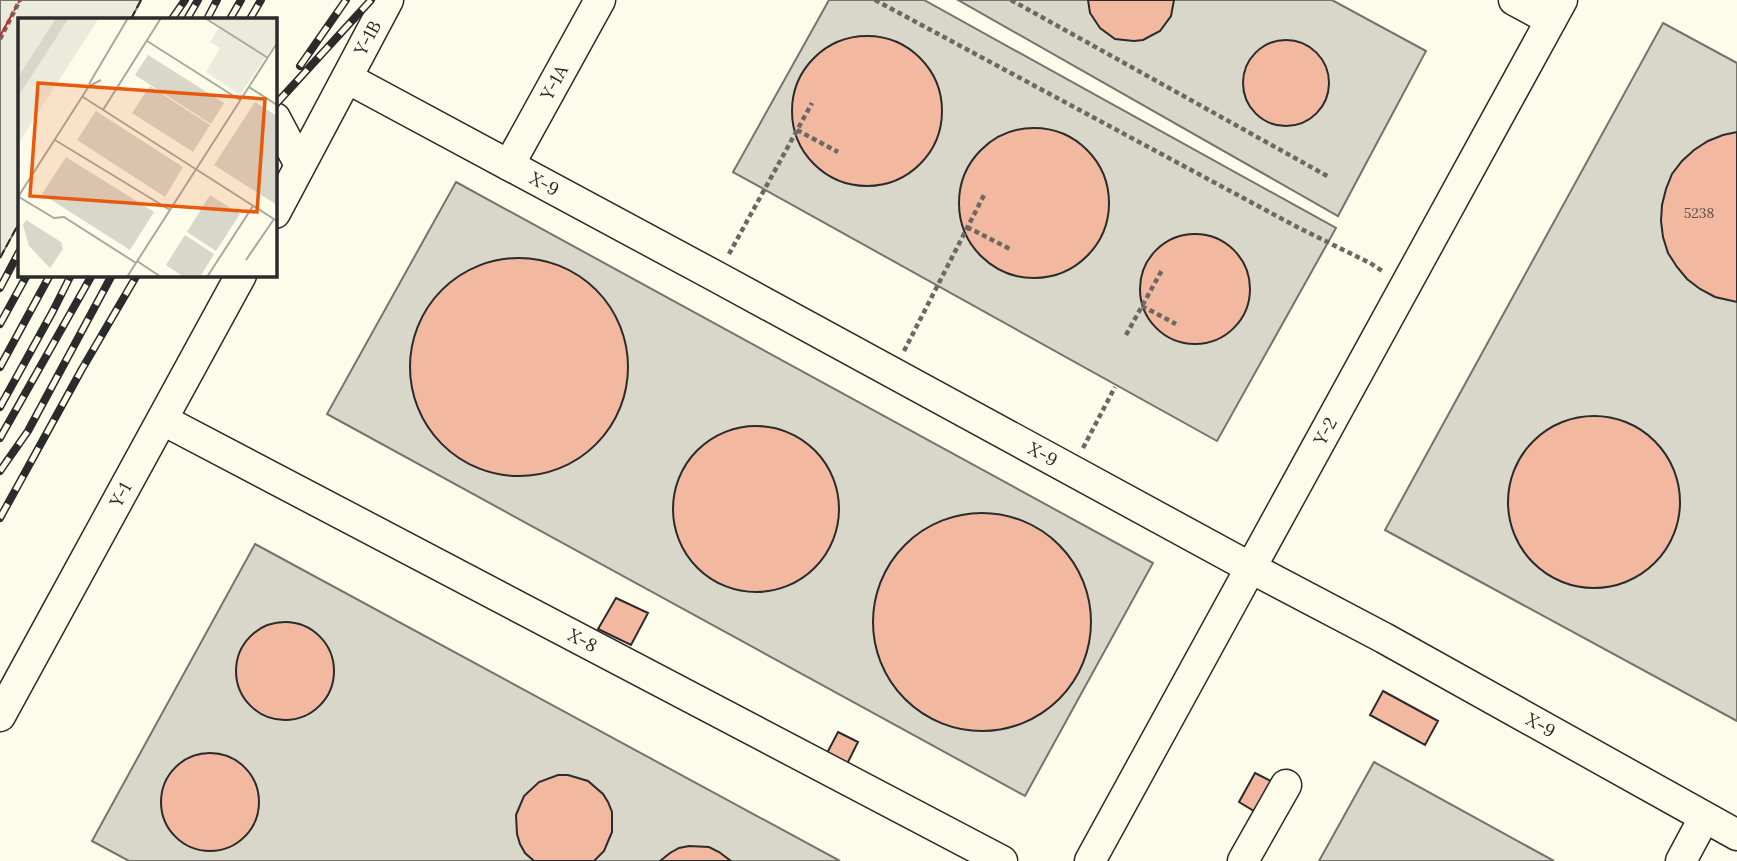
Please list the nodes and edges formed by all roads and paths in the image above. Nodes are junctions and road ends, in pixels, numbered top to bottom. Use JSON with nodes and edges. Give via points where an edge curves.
{"nodes":[{"id":1,"x":20,"y":0,"type":"edge"},
{"id":2,"x":388,"y":0,"type":"edge"},
{"id":3,"x":600,"y":0,"type":"edge"},
{"id":4,"x":875,"y":0,"type":"edge"},
{"id":5,"x":1011,"y":0,"type":"edge"},
{"id":6,"x":1514,"y":0,"type":"edge"},
{"id":7,"x":1556,"y":10,"type":"edge"},
{"id":8,"x":0,"y":39,"type":"edge"},
{"id":9,"x":347,"y":78,"type":"junction"},
{"id":10,"x":811,"y":103,"type":"dead end"},
{"id":11,"x":276,"y":120,"type":"edge"},
{"id":12,"x":797,"y":130,"type":"junction"},
{"id":13,"x":838,"y":152,"type":"dead end"},
{"id":14,"x":300,"y":165,"type":"junction"},
{"id":15,"x":509,"y":165,"type":"junction"},
{"id":16,"x":1329,"y":177,"type":"dead end"},
{"id":17,"x":984,"y":195,"type":"dead end"},
{"id":18,"x":276,"y":211,"type":"edge"},
{"id":19,"x":967,"y":227,"type":"junction"},
{"id":20,"x":1010,"y":249,"type":"dead end"},
{"id":21,"x":1162,"y":270,"type":"dead end"},
{"id":22,"x":240,"y":276,"type":"edge"},
{"id":23,"x":717,"y":277,"type":"junction"},
{"id":24,"x":1406,"y":285,"type":"junction"},
{"id":25,"x":1142,"y":306,"type":"junction"},
{"id":26,"x":1176,"y":324,"type":"dead end"},
{"id":27,"x":1126,"y":335,"type":"dead end"},
{"id":28,"x":892,"y":373,"type":"junction"},
{"id":29,"x":1115,"y":387,"type":"dead end"},
{"id":30,"x":163,"y":420,"type":"junction"},
{"id":31,"x":1071,"y":471,"type":"junction"},
{"id":32,"x":1251,"y":568,"type":"junction"},
{"id":33,"x":0,"y":716,"type":"edge"},
{"id":34,"x":1286,"y":785,"type":"dead end"},
{"id":35,"x":1704,"y":818,"type":"junction"},
{"id":36,"x":1737,"y":835,"type":"edge"},
{"id":37,"x":1002,"y":861,"type":"edge"},
{"id":38,"x":1090,"y":861,"type":"edge"},
{"id":39,"x":1243,"y":861,"type":"edge"},
{"id":40,"x":1681,"y":861,"type":"edge"}],
"edges":[{"from":1,"to":8,"type":"path"},
{"from":2,"to":9,"type":"street","name":"Y-1B"},
{"from":3,"to":15,"type":"street","name":"Y-1A"},
{"from":4,"to":24,"type":"path"},
{"from":5,"to":16,"type":"path"},
{"from":6,"to":7,"type":"street"},
{"from":7,"to":24,"type":"street","name":"Y-2"},
{"from":9,"to":14,"type":"street"},
{"from":9,"to":15,"type":"street","name":"X-9"},
{"from":10,"to":12,"type":"path"},
{"from":11,"to":14,"type":"street"},
{"from":12,"to":13,"type":"path"},
{"from":12,"to":23,"type":"path"},
{"from":14,"to":18,"type":"street"},
{"from":15,"to":23,"type":"street","name":"X-9"},
{"from":17,"to":19,"type":"path"},
{"from":19,"to":20,"type":"path"},
{"from":19,"to":28,"type":"path"},
{"from":21,"to":25,"type":"path"},
{"from":22,"to":30,"type":"street","name":"Y-1"},
{"from":23,"to":28,"type":"street","name":"X-9"},
{"from":24,"to":32,"type":"street","name":"Y-2"},
{"from":25,"to":26,"type":"path"},
{"from":25,"to":27,"type":"path"},
{"from":28,"to":31,"type":"street","name":"X-9"},
{"from":29,"to":31,"type":"path"},
{"from":30,"to":33,"type":"street","name":"Y-1"},
{"from":30,"to":37,"type":"street","name":"X-8"},
{"from":31,"to":32,"type":"street","name":"X-9"},
{"from":32,"to":35,"type":"street","name":"X-9"},
{"from":32,"to":38,"type":"street","name":"Y-2"},
{"from":34,"to":39,"type":"street"},
{"from":35,"to":36,"type":"street","name":"X-9"},
{"from":35,"to":40,"type":"street"}]}
